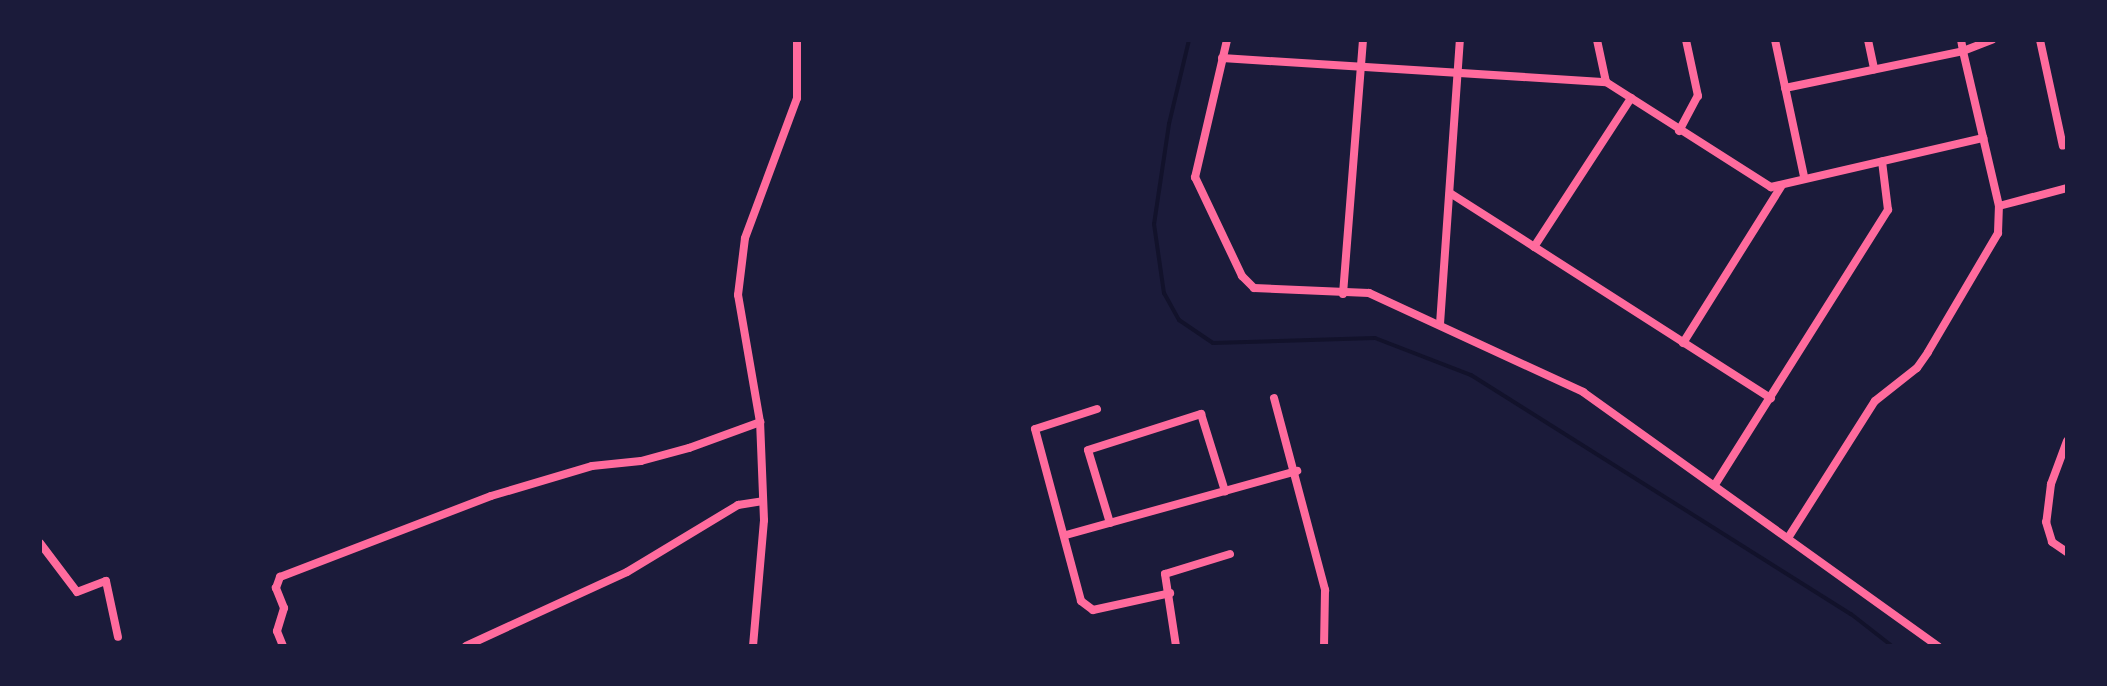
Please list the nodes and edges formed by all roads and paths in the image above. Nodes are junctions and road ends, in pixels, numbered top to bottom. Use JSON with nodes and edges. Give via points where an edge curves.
{"nodes":[{"id":1,"x":797,"y":40,"type":"edge"},
{"id":2,"x":1227,"y":40,"type":"edge"},
{"id":3,"x":1363,"y":40,"type":"edge"},
{"id":4,"x":1460,"y":40,"type":"edge"},
{"id":5,"x":1597,"y":40,"type":"edge"},
{"id":6,"x":1686,"y":40,"type":"edge"},
{"id":7,"x":1775,"y":40,"type":"edge"},
{"id":8,"x":1868,"y":40,"type":"edge"},
{"id":9,"x":1961,"y":40,"type":"edge"},
{"id":10,"x":1992,"y":40,"type":"edge"},
{"id":11,"x":2040,"y":40,"type":"edge"},
{"id":12,"x":1963,"y":51,"type":"junction"},
{"id":13,"x":1222,"y":58,"type":"junction"},
{"id":14,"x":1361,"y":68,"type":"junction"},
{"id":15,"x":1874,"y":69,"type":"junction"},
{"id":16,"x":1457,"y":74,"type":"junction"},
{"id":17,"x":1606,"y":82,"type":"junction"},
{"id":18,"x":1785,"y":88,"type":"junction"},
{"id":19,"x":1631,"y":98,"type":"junction"},
{"id":20,"x":1679,"y":131,"type":"junction"},
{"id":21,"x":1983,"y":138,"type":"junction"},
{"id":22,"x":2063,"y":146,"type":"dead end"},
{"id":23,"x":1882,"y":161,"type":"junction"},
{"id":24,"x":1804,"y":177,"type":"junction"},
{"id":25,"x":1782,"y":185,"type":"junction"},
{"id":26,"x":2067,"y":188,"type":"edge"},
{"id":27,"x":1450,"y":193,"type":"junction"},
{"id":28,"x":1999,"y":206,"type":"junction"},
{"id":29,"x":1534,"y":247,"type":"junction"},
{"id":30,"x":1343,"y":294,"type":"junction"},
{"id":31,"x":1440,"y":324,"type":"junction"},
{"id":32,"x":1683,"y":343,"type":"junction"},
{"id":33,"x":1274,"y":398,"type":"dead end"},
{"id":34,"x":1771,"y":398,"type":"junction"},
{"id":35,"x":1097,"y":409,"type":"dead end"},
{"id":36,"x":760,"y":422,"type":"junction"},
{"id":37,"x":2067,"y":441,"type":"edge"},
{"id":38,"x":1297,"y":471,"type":"junction"},
{"id":39,"x":1716,"y":483,"type":"junction"},
{"id":40,"x":1225,"y":491,"type":"junction"},
{"id":41,"x":763,"y":501,"type":"junction"},
{"id":42,"x":1110,"y":523,"type":"junction"},
{"id":43,"x":1066,"y":535,"type":"junction"},
{"id":44,"x":1788,"y":538,"type":"junction"},
{"id":45,"x":40,"y":543,"type":"edge"},
{"id":46,"x":2067,"y":552,"type":"edge"},
{"id":47,"x":1230,"y":554,"type":"dead end"},
{"id":48,"x":1170,"y":593,"type":"junction"},
{"id":49,"x":118,"y":637,"type":"dead end"},
{"id":50,"x":283,"y":646,"type":"edge"},
{"id":51,"x":466,"y":646,"type":"edge"},
{"id":52,"x":753,"y":646,"type":"edge"},
{"id":53,"x":1176,"y":646,"type":"edge"},
{"id":54,"x":1324,"y":646,"type":"edge"},
{"id":55,"x":1938,"y":646,"type":"edge"}],
"edges":[{"from":1,"to":36,"type":"street","via":[[797,98],[745,238],[738,295]]},
{"from":2,"to":13,"type":"street"},
{"from":3,"to":14,"type":"street"},
{"from":4,"to":16,"type":"street"},
{"from":5,"to":17,"type":"street"},
{"from":6,"to":20,"type":"street","via":[[1698,96]]},
{"from":7,"to":18,"type":"street"},
{"from":8,"to":15,"type":"street"},
{"from":9,"to":12,"type":"street"},
{"from":10,"to":12,"type":"street"},
{"from":11,"to":22,"type":"street"},
{"from":12,"to":15,"type":"street"},
{"from":12,"to":21,"type":"street"},
{"from":13,"to":14,"type":"street"},
{"from":13,"to":30,"type":"street","via":[[1195,177],[1235,263],[1254,288]]},
{"from":14,"to":16,"type":"street"},
{"from":14,"to":30,"type":"street"},
{"from":15,"to":18,"type":"street"},
{"from":16,"to":17,"type":"street"},
{"from":16,"to":27,"type":"street"},
{"from":17,"to":19,"type":"street"},
{"from":18,"to":24,"type":"street"},
{"from":19,"to":20,"type":"street"},
{"from":19,"to":29,"type":"street"},
{"from":20,"to":25,"type":"street","via":[[1761,184]]},
{"from":21,"to":23,"type":"street"},
{"from":21,"to":28,"type":"street"},
{"from":23,"to":24,"type":"street"},
{"from":23,"to":34,"type":"street","via":[[1888,210]]},
{"from":24,"to":25,"type":"street"},
{"from":25,"to":32,"type":"street"},
{"from":26,"to":28,"type":"street"},
{"from":27,"to":29,"type":"street"},
{"from":27,"to":31,"type":"street"},
{"from":28,"to":44,"type":"street","via":[[1998,233],[1928,352],[1917,368],[1875,401]]},
{"from":29,"to":32,"type":"street"},
{"from":30,"to":31,"type":"street","via":[[1369,293]]},
{"from":31,"to":39,"type":"street","via":[[1583,392]]},
{"from":32,"to":34,"type":"street"},
{"from":33,"to":38,"type":"street"},
{"from":34,"to":39,"type":"street"},
{"from":35,"to":43,"type":"street","via":[[1035,429]]},
{"from":36,"to":41,"type":"street"},
{"from":36,"to":50,"type":"street","via":[[689,448],[641,461],[592,466],[491,496],[280,577],[276,588],[284,608],[277,631]]},
{"from":37,"to":46,"type":"street","via":[[2051,484],[2046,522],[2052,542]]},
{"from":38,"to":40,"type":"street"},
{"from":38,"to":54,"type":"street","via":[[1325,590]]},
{"from":39,"to":44,"type":"street"},
{"from":40,"to":42,"type":"street"},
{"from":40,"to":42,"type":"street","via":[[1201,414],[1088,450]]},
{"from":41,"to":51,"type":"street","via":[[738,505],[627,572]]},
{"from":41,"to":52,"type":"street"},
{"from":42,"to":43,"type":"street"},
{"from":43,"to":48,"type":"street","via":[[1081,601],[1088,607]]},
{"from":44,"to":55,"type":"street"},
{"from":45,"to":49,"type":"street","via":[[77,592],[106,581]]},
{"from":47,"to":48,"type":"street","via":[[1165,574]]},
{"from":48,"to":53,"type":"street"}]}
